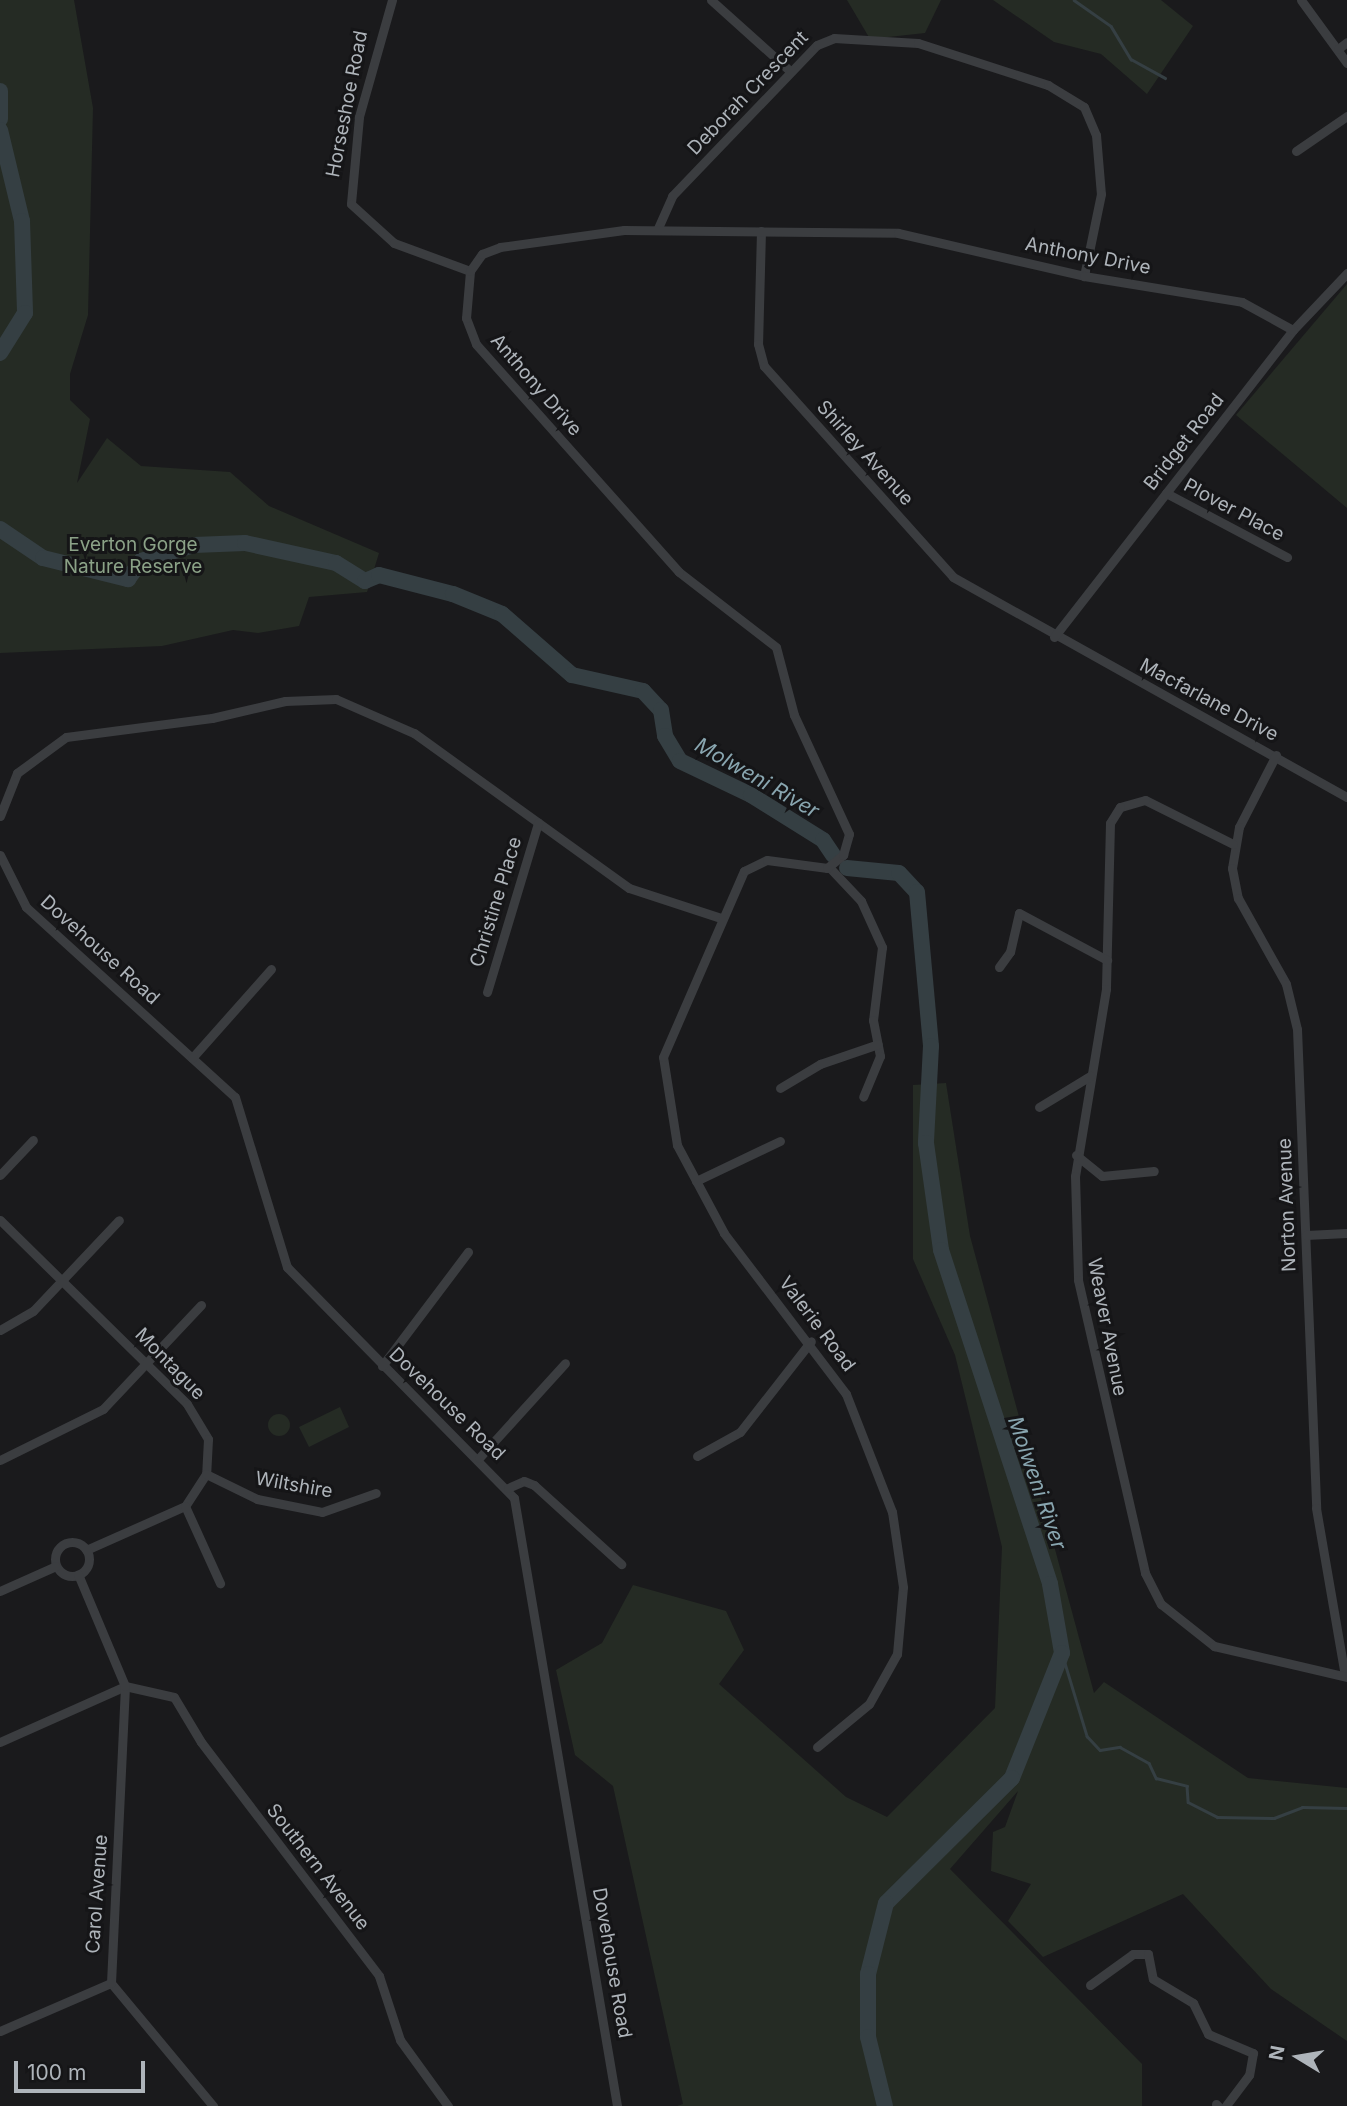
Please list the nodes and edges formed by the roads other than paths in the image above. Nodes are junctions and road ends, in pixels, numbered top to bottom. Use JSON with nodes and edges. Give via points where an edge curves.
{"nodes":[{"id":1,"x":392,"y":0,"type":"edge"},
{"id":2,"x":711,"y":0,"type":"edge"},
{"id":3,"x":1301,"y":0,"type":"edge"},
{"id":4,"x":1347,"y":42,"type":"edge"},
{"id":5,"x":1338,"y":49,"type":"junction"},
{"id":6,"x":1347,"y":63,"type":"edge"},
{"id":7,"x":790,"y":71,"type":"junction"},
{"id":8,"x":1347,"y":116,"type":"edge"},
{"id":9,"x":1296,"y":151,"type":"dead end"},
{"id":10,"x":658,"y":228,"type":"junction"},
{"id":11,"x":761,"y":231,"type":"junction"},
{"id":12,"x":470,"y":271,"type":"junction"},
{"id":13,"x":1347,"y":274,"type":"edge"},
{"id":14,"x":1084,"y":276,"type":"junction"},
{"id":15,"x":1293,"y":330,"type":"junction"},
{"id":16,"x":1166,"y":493,"type":"junction"},
{"id":17,"x":1287,"y":557,"type":"dead end"},
{"id":18,"x":1054,"y":637,"type":"junction"},
{"id":19,"x":1276,"y":755,"type":"junction"},
{"id":20,"x":1347,"y":797,"type":"edge"},
{"id":21,"x":0,"y":816,"type":"edge"},
{"id":22,"x":538,"y":823,"type":"junction"},
{"id":23,"x":1233,"y":844,"type":"junction"},
{"id":24,"x":0,"y":855,"type":"edge"},
{"id":25,"x":829,"y":867,"type":"junction"},
{"id":26,"x":721,"y":918,"type":"junction"},
{"id":27,"x":1107,"y":960,"type":"junction"},
{"id":28,"x":999,"y":967,"type":"dead end"},
{"id":29,"x":271,"y":969,"type":"dead end"},
{"id":30,"x":487,"y":992,"type":"dead end"},
{"id":31,"x":878,"y":1045,"type":"junction"},
{"id":32,"x":192,"y":1058,"type":"junction"},
{"id":33,"x":1090,"y":1076,"type":"junction"},
{"id":34,"x":780,"y":1087,"type":"dead end"},
{"id":35,"x":863,"y":1097,"type":"dead end"},
{"id":36,"x":1039,"y":1107,"type":"dead end"},
{"id":37,"x":33,"y":1140,"type":"dead end"},
{"id":38,"x":780,"y":1141,"type":"dead end"},
{"id":39,"x":1076,"y":1155,"type":"junction"},
{"id":40,"x":1154,"y":1171,"type":"dead end"},
{"id":41,"x":0,"y":1175,"type":"edge"},
{"id":42,"x":696,"y":1181,"type":"junction"},
{"id":43,"x":0,"y":1220,"type":"edge"},
{"id":44,"x":119,"y":1220,"type":"dead end"},
{"id":45,"x":1347,"y":1233,"type":"edge"},
{"id":46,"x":1306,"y":1235,"type":"junction"},
{"id":47,"x":468,"y":1252,"type":"dead end"},
{"id":48,"x":64,"y":1280,"type":"junction"},
{"id":49,"x":201,"y":1305,"type":"dead end"},
{"id":50,"x":0,"y":1330,"type":"edge"},
{"id":51,"x":811,"y":1341,"type":"junction"},
{"id":52,"x":565,"y":1363,"type":"dead end"},
{"id":53,"x":147,"y":1364,"type":"junction"},
{"id":54,"x":382,"y":1366,"type":"junction"},
{"id":55,"x":697,"y":1456,"type":"dead end"},
{"id":56,"x":479,"y":1458,"type":"junction"},
{"id":57,"x":0,"y":1460,"type":"edge"},
{"id":58,"x":206,"y":1474,"type":"junction"},
{"id":59,"x":508,"y":1488,"type":"junction"},
{"id":60,"x":376,"y":1493,"type":"dead end"},
{"id":61,"x":185,"y":1506,"type":"junction"},
{"id":62,"x":86,"y":1550,"type":"junction"},
{"id":63,"x":621,"y":1564,"type":"dead end"},
{"id":64,"x":56,"y":1566,"type":"junction"},
{"id":65,"x":78,"y":1574,"type":"junction"},
{"id":66,"x":220,"y":1583,"type":"dead end"},
{"id":67,"x":0,"y":1591,"type":"edge"},
{"id":68,"x":1346,"y":1676,"type":"edge"},
{"id":69,"x":125,"y":1686,"type":"junction"},
{"id":70,"x":0,"y":1742,"type":"edge"},
{"id":71,"x":817,"y":1747,"type":"dead end"},
{"id":72,"x":111,"y":1983,"type":"junction"},
{"id":73,"x":1090,"y":1985,"type":"dead end"},
{"id":74,"x":0,"y":2031,"type":"edge"},
{"id":75,"x":1220,"y":2105,"type":"edge"},
{"id":76,"x":213,"y":2106,"type":"edge"},
{"id":77,"x":448,"y":2106,"type":"edge"},
{"id":78,"x":617,"y":2106,"type":"edge"}],
"edges":[{"from":1,"to":12,"type":"street","name":"Horseshoe Road","via":[[361,106],[351,204],[394,243]]},
{"from":2,"to":7,"type":"street"},
{"from":3,"to":5,"type":"street"},
{"from":4,"to":5,"type":"street"},
{"from":5,"to":6,"type":"street"},
{"from":7,"to":10,"type":"street","name":"Deborah Crescent","via":[[672,196]]},
{"from":7,"to":14,"type":"street","name":"Deborah Crescent","via":[[825,40],[892,41],[958,52],[1073,96],[1092,122],[1100,164],[1099,214]]},
{"from":8,"to":9,"type":"street"},
{"from":10,"to":11,"type":"street","name":"Anthony Drive"},
{"from":10,"to":12,"type":"street","name":"Anthony Drive","via":[[500,247],[482,254]]},
{"from":11,"to":14,"type":"street","name":"Anthony Drive","via":[[914,235]]},
{"from":11,"to":18,"type":"street","name":"Shirley Avenue","via":[[758,344],[764,366],[954,577]]},
{"from":12,"to":25,"type":"street","name":"Anthony Drive","via":[[466,318],[476,344],[679,572],[776,647],[794,715],[849,834],[847,850]]},
{"from":13,"to":15,"type":"street","name":"Bridget Road"},
{"from":14,"to":15,"type":"street","name":"Anthony Drive","via":[[1242,302]]},
{"from":15,"to":16,"type":"street","name":"Bridget Road"},
{"from":16,"to":17,"type":"street","name":"Plover Place"},
{"from":16,"to":18,"type":"street","name":"Bridget Road"},
{"from":18,"to":19,"type":"street","name":"Macfarlane Drive"},
{"from":19,"to":20,"type":"street","name":"Macfarlane Drive"},
{"from":19,"to":23,"type":"street"},
{"from":21,"to":22,"type":"street","via":[[18,773],[66,737],[317,698],[389,718]]},
{"from":22,"to":26,"type":"street","via":[[642,895]]},
{"from":22,"to":30,"type":"street","name":"Christine Place"},
{"from":23,"to":27,"type":"street","name":"Weaver Avenue","via":[[1154,803],[1137,800],[1120,807],[1109,836]]},
{"from":23,"to":46,"type":"street","name":"Norton Avenue","via":[[1238,898],[1286,984],[1297,1028]]},
{"from":24,"to":32,"type":"street","name":"Dovehouse Road","via":[[26,907]]},
{"from":25,"to":26,"type":"street","via":[[754,864],[739,878]]},
{"from":25,"to":31,"type":"street","via":[[861,901],[882,947],[873,1020]]},
{"from":26,"to":42,"type":"street","name":"Valerie Road","via":[[663,1053],[670,1123]]},
{"from":27,"to":28,"type":"street","via":[[1019,914],[1010,952]]},
{"from":27,"to":33,"type":"street","name":"Weaver Avenue"},
{"from":29,"to":32,"type":"street"},
{"from":31,"to":34,"type":"street","via":[[820,1063]]},
{"from":31,"to":35,"type":"street","via":[[879,1061]]},
{"from":32,"to":54,"type":"street","name":"Dovehouse Road","via":[[237,1101],[285,1264]]},
{"from":33,"to":36,"type":"street"},
{"from":33,"to":39,"type":"street","name":"Weaver Avenue"},
{"from":37,"to":41,"type":"street"},
{"from":38,"to":42,"type":"street"},
{"from":39,"to":40,"type":"street","via":[[1102,1176]]},
{"from":39,"to":68,"type":"street","name":"Weaver Avenue","via":[[1073,1228],[1083,1314],[1152,1589],[1172,1618],[1214,1646]]},
{"from":42,"to":51,"type":"street","name":"Valerie Road","via":[[724,1233]]},
{"from":43,"to":48,"type":"street","name":"Montague"},
{"from":44,"to":48,"type":"street"},
{"from":45,"to":46,"type":"street"},
{"from":46,"to":68,"type":"street","name":"Norton Avenue","via":[[1317,1526]]},
{"from":47,"to":54,"type":"street"},
{"from":48,"to":50,"type":"street","via":[[27,1316]]},
{"from":48,"to":53,"type":"street","name":"Montague"},
{"from":49,"to":53,"type":"street"},
{"from":51,"to":55,"type":"street","via":[[740,1432]]},
{"from":51,"to":71,"type":"street","name":"Valerie Road","via":[[851,1403],[879,1466],[898,1546],[904,1612],[882,1686]]},
{"from":52,"to":56,"type":"street"},
{"from":53,"to":57,"type":"street","via":[[91,1418]]},
{"from":53,"to":58,"type":"street","name":"Montague","via":[[201,1422],[209,1447]]},
{"from":54,"to":56,"type":"street","name":"Dovehouse Road"},
{"from":56,"to":59,"type":"street","name":"Dovehouse Road"},
{"from":58,"to":60,"type":"street","name":"Wiltshire","via":[[257,1499],[329,1513]]},
{"from":58,"to":61,"type":"street"},
{"from":59,"to":63,"type":"street","via":[[524,1481],[534,1485]]},
{"from":59,"to":78,"type":"street","name":"Dovehouse Road","via":[[517,1509]]},
{"from":61,"to":62,"type":"street"},
{"from":61,"to":66,"type":"street"},
{"from":62,"to":64,"type":"street","via":[[66,1543],[57,1549]]},
{"from":62,"to":65,"type":"street","via":[[87,1566]]},
{"from":64,"to":65,"type":"street"},
{"from":64,"to":67,"type":"street"},
{"from":65,"to":69,"type":"street"},
{"from":69,"to":70,"type":"street"},
{"from":69,"to":72,"type":"street","name":"Carol Avenue"},
{"from":69,"to":77,"type":"street","name":"Southern Avenue","via":[[163,1690],[180,1704],[201,1742],[379,1976],[400,2040]]},
{"from":72,"to":74,"type":"street"},
{"from":72,"to":76,"type":"street"},
{"from":73,"to":75,"type":"street","via":[[1133,1954],[1148,1954],[1153,1979],[1193,2003],[1208,2034],[1253,2053],[1249,2075]]}]}
